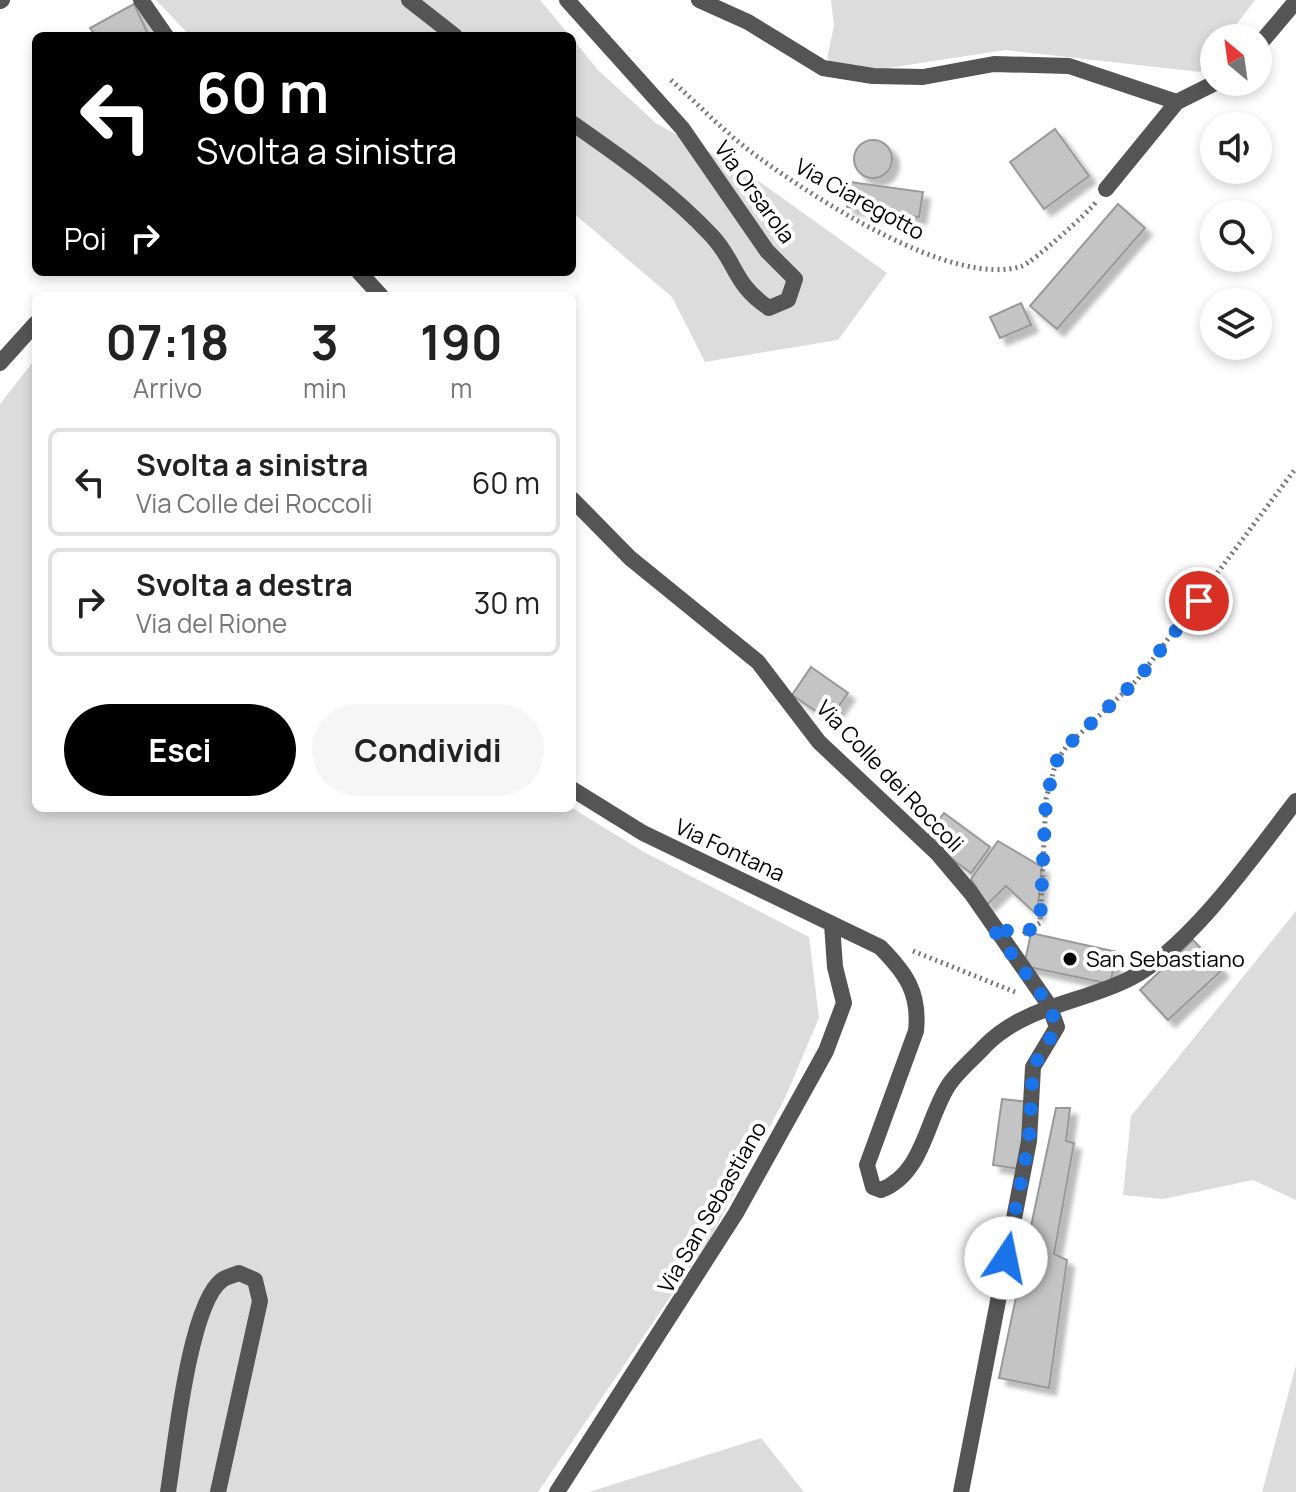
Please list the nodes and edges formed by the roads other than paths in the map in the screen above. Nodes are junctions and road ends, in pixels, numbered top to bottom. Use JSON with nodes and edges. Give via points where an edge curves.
{"nodes":[{"id":1,"x":141,"y":0,"type":"edge"},
{"id":2,"x":409,"y":0,"type":"edge"},
{"id":3,"x":567,"y":0,"type":"edge"},
{"id":4,"x":699,"y":0,"type":"edge"},
{"id":5,"x":1296,"y":1,"type":"edge"},
{"id":6,"x":1272,"y":29,"type":"edge"},
{"id":7,"x":163,"y":32,"type":"edge"},
{"id":8,"x":450,"y":32,"type":"edge"},
{"id":9,"x":1200,"y":90,"type":"edge"},
{"id":10,"x":1177,"y":102,"type":"junction"},
{"id":11,"x":576,"y":126,"type":"edge"},
{"id":12,"x":1106,"y":189,"type":"road end"},
{"id":13,"x":363,"y":276,"type":"edge"},
{"id":14,"x":377,"y":292,"type":"edge"},
{"id":15,"x":32,"y":327,"type":"edge"},
{"id":16,"x":0,"y":363,"type":"edge"},
{"id":17,"x":576,"y":503,"type":"edge"},
{"id":18,"x":576,"y":791,"type":"edge"},
{"id":19,"x":1296,"y":801,"type":"edge"},
{"id":20,"x":832,"y":924,"type":"junction"},
{"id":21,"x":1049,"y":1005,"type":"junction"},
{"id":22,"x":168,"y":1492,"type":"edge"},
{"id":23,"x":218,"y":1492,"type":"edge"},
{"id":24,"x":557,"y":1492,"type":"edge"},
{"id":25,"x":961,"y":1492,"type":"edge"}],
"edges":[{"from":1,"to":7,"type":"street"},
{"from":2,"to":8,"type":"street"},
{"from":3,"to":11,"type":"street","name":"Via Orsarola","via":[[682,128],[767,251],[795,279],[788,300],[769,308],[747,294],[715,239],[659,184]]},
{"from":4,"to":10,"type":"street","via":[[748,22],[823,68],[923,77],[994,64],[1069,66]]},
{"from":5,"to":6,"type":"street"},
{"from":9,"to":10,"type":"street"},
{"from":10,"to":12,"type":"street"},
{"from":13,"to":14,"type":"street"},
{"from":15,"to":16,"type":"street"},
{"from":17,"to":21,"type":"street","name":"Via Colle dei Roccoli","via":[[630,558],[758,662],[819,742],[938,854]]},
{"from":18,"to":20,"type":"street","name":"Via Fontana","via":[[643,833]]},
{"from":19,"to":21,"type":"street","via":[[1159,959],[1084,1000]]},
{"from":20,"to":21,"type":"street","name":"Via Fontana","via":[[873,944],[901,968],[916,994],[916,1031],[867,1165],[867,1177],[881,1190],[912,1168],[949,1084],[988,1043]]},
{"from":20,"to":24,"type":"street","name":"Via San Sebastiano","via":[[844,1003],[826,1051],[729,1226]]},
{"from":21,"to":25,"type":"street","via":[[1057,1027],[1033,1067],[1029,1141]]},
{"from":22,"to":23,"type":"street","via":[[197,1328],[209,1296],[222,1279],[239,1273],[255,1280],[260,1301]]}]}
